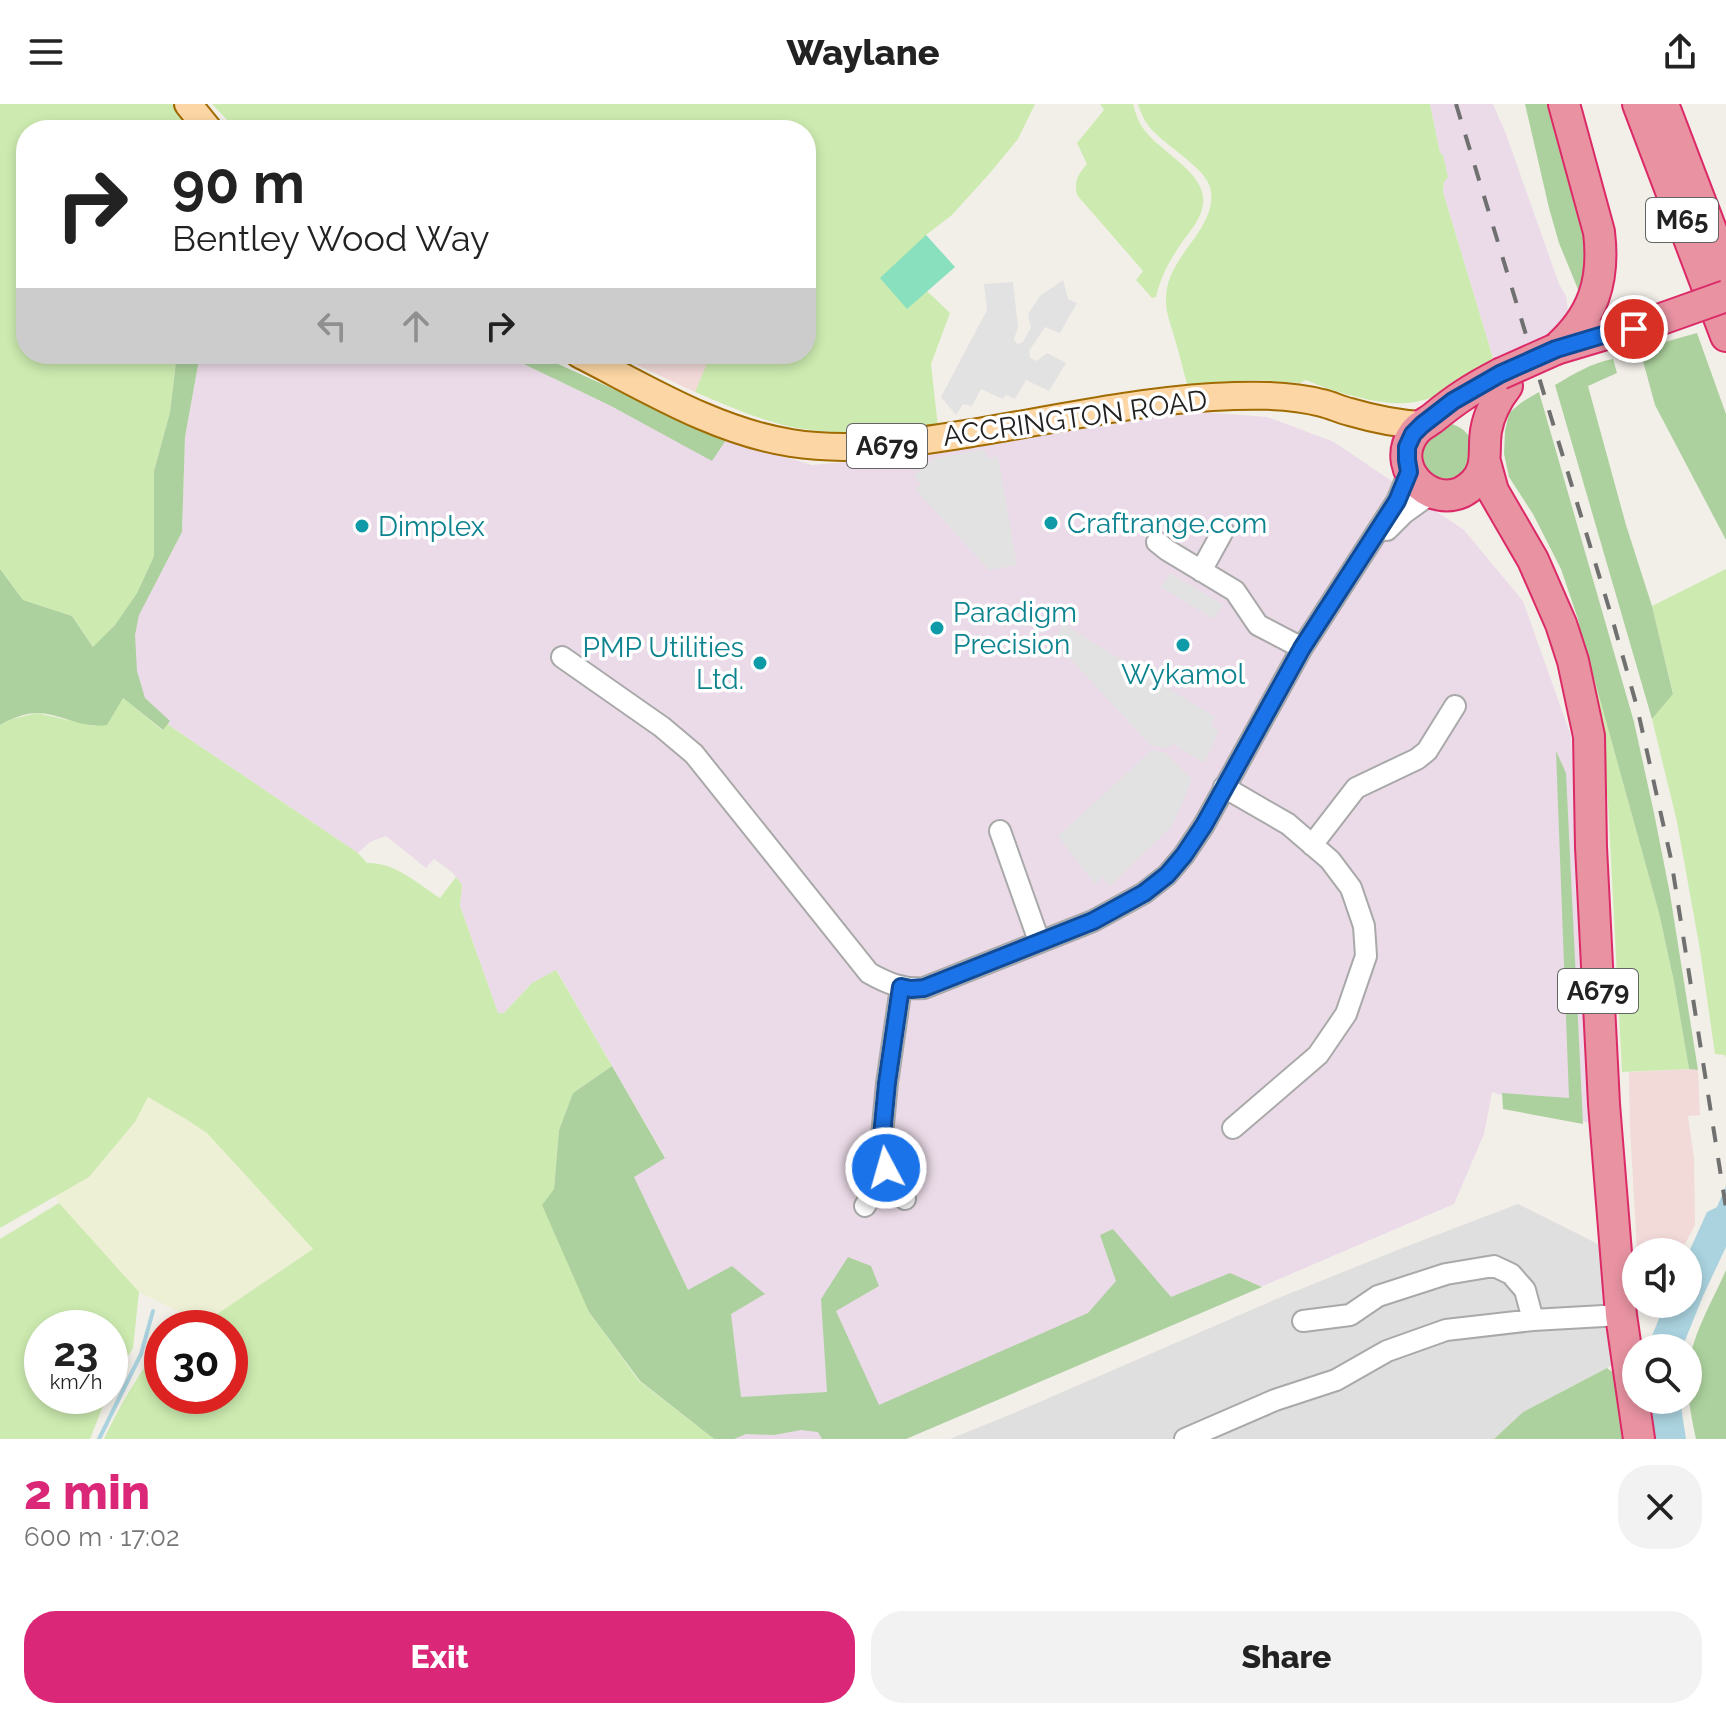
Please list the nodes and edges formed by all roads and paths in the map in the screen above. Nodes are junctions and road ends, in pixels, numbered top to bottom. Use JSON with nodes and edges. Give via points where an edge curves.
{"nodes":[{"id":1,"x":188,"y":104,"type":"edge"},
{"id":2,"x":1564,"y":104,"type":"edge"},
{"id":3,"x":1638,"y":104,"type":"edge"},
{"id":4,"x":1663,"y":104,"type":"edge"},
{"id":5,"x":201,"y":120,"type":"edge"},
{"id":6,"x":1726,"y":269,"type":"edge"},
{"id":7,"x":1726,"y":296,"type":"edge"},
{"id":8,"x":1726,"y":336,"type":"edge"},
{"id":9,"x":1552,"y":355,"type":"junction"},
{"id":10,"x":599,"y":364,"type":"edge"},
{"id":11,"x":1503,"y":380,"type":"junction"},
{"id":12,"x":1350,"y":412,"type":"junction"},
{"id":13,"x":1426,"y":422,"type":"junction"},
{"id":14,"x":1485,"y":455,"type":"junction"},
{"id":15,"x":1408,"y":466,"type":"junction"},
{"id":16,"x":1440,"y":494,"type":"junction"},
{"id":17,"x":1223,"y":531,"type":"dead end"},
{"id":18,"x":1157,"y":542,"type":"dead end"},
{"id":19,"x":1364,"y":552,"type":"junction"},
{"id":20,"x":1527,"y":552,"type":"junction"},
{"id":21,"x":1201,"y":571,"type":"junction"},
{"id":22,"x":1302,"y":648,"type":"junction"},
{"id":23,"x":562,"y":657,"type":"dead end"},
{"id":24,"x":1455,"y":706,"type":"dead end"},
{"id":25,"x":1224,"y":787,"type":"junction"},
{"id":26,"x":1000,"y":831,"type":"dead end"},
{"id":27,"x":1312,"y":845,"type":"junction"},
{"id":28,"x":1039,"y":941,"type":"junction"},
{"id":29,"x":901,"y":987,"type":"junction"},
{"id":30,"x":1233,"y":1128,"type":"dead end"},
{"id":31,"x":886,"y":1168,"type":"junction"},
{"id":32,"x":905,"y":1199,"type":"dead end"},
{"id":33,"x":865,"y":1206,"type":"dead end"},
{"id":34,"x":1621,"y":1315,"type":"junction"},
{"id":35,"x":1533,"y":1320,"type":"junction"},
{"id":36,"x":1303,"y":1321,"type":"dead end"},
{"id":37,"x":1185,"y":1439,"type":"edge"},
{"id":38,"x":1639,"y":1439,"type":"edge"}],
"edges":[{"from":1,"to":5,"type":"main road"},
{"from":2,"to":9,"type":"highway","via":[[1601,253],[1595,295],[1572,334]]},
{"from":3,"to":8,"type":"highway","number":"M65"},
{"from":4,"to":6,"type":"highway","number":"M65"},
{"from":7,"to":9,"type":"highway","bridge":true},
{"from":9,"to":11,"type":"highway","bridge":true},
{"from":10,"to":12,"type":"main road","name":"ACCRINGTON ROAD","number":"A679","via":[[734,429],[829,446],[878,447],[1211,397],[1295,399]]},
{"from":11,"to":13,"type":"highway","via":[[1453,401]]},
{"from":11,"to":14,"type":"highway","number":"A679","via":[[1492,408]]},
{"from":12,"to":13,"type":"main road","name":"ACCRINGTON ROAD","number":"A679","via":[[1403,424]]},
{"from":12,"to":15,"type":"main road","name":"ACCRINGTON ROAD","number":"A679","via":[[1385,437]]},
{"from":13,"to":14,"type":"highway","number":"A679","via":[[1442,417],[1463,420],[1481,437]]},
{"from":13,"to":15,"type":"highway","via":[[1407,447]]},
{"from":14,"to":16,"type":"highway","number":"A679","via":[[1473,486]]},
{"from":14,"to":20,"type":"highway","number":"A679","via":[[1493,491]]},
{"from":15,"to":16,"type":"highway","number":"A679","via":[[1415,481]]},
{"from":15,"to":19,"type":"street","via":[[1397,501]]},
{"from":16,"to":19,"type":"street","via":[[1404,513]]},
{"from":16,"to":20,"type":"highway","number":"A679","via":[[1489,510]]},
{"from":17,"to":21,"type":"street"},
{"from":18,"to":21,"type":"street"},
{"from":19,"to":22,"type":"street"},
{"from":20,"to":34,"type":"highway","number":"A679","via":[[1561,624],[1589,736],[1604,1104]]},
{"from":21,"to":22,"type":"street","via":[[1235,591],[1258,625]]},
{"from":22,"to":25,"type":"street"},
{"from":23,"to":29,"type":"street","via":[[694,754],[869,973]]},
{"from":24,"to":27,"type":"street","via":[[1427,751],[1356,788]]},
{"from":25,"to":27,"type":"street","via":[[1288,824]]},
{"from":25,"to":28,"type":"street","via":[[1167,875],[1093,921]]},
{"from":26,"to":28,"type":"street"},
{"from":27,"to":30,"type":"street","via":[[1351,888],[1364,926],[1366,956],[1346,1014],[1318,1055]]},
{"from":28,"to":29,"type":"street","via":[[924,988]]},
{"from":29,"to":31,"type":"street","via":[[881,1146]]},
{"from":31,"to":32,"type":"street"},
{"from":31,"to":33,"type":"street"},
{"from":34,"to":35,"type":"street"},
{"from":34,"to":38,"type":"highway","number":"A679"},
{"from":35,"to":36,"type":"street","via":[[1525,1290],[1511,1274],[1494,1266],[1446,1274],[1378,1296],[1350,1315]]},
{"from":35,"to":37,"type":"street","via":[[1446,1330]]}]}
